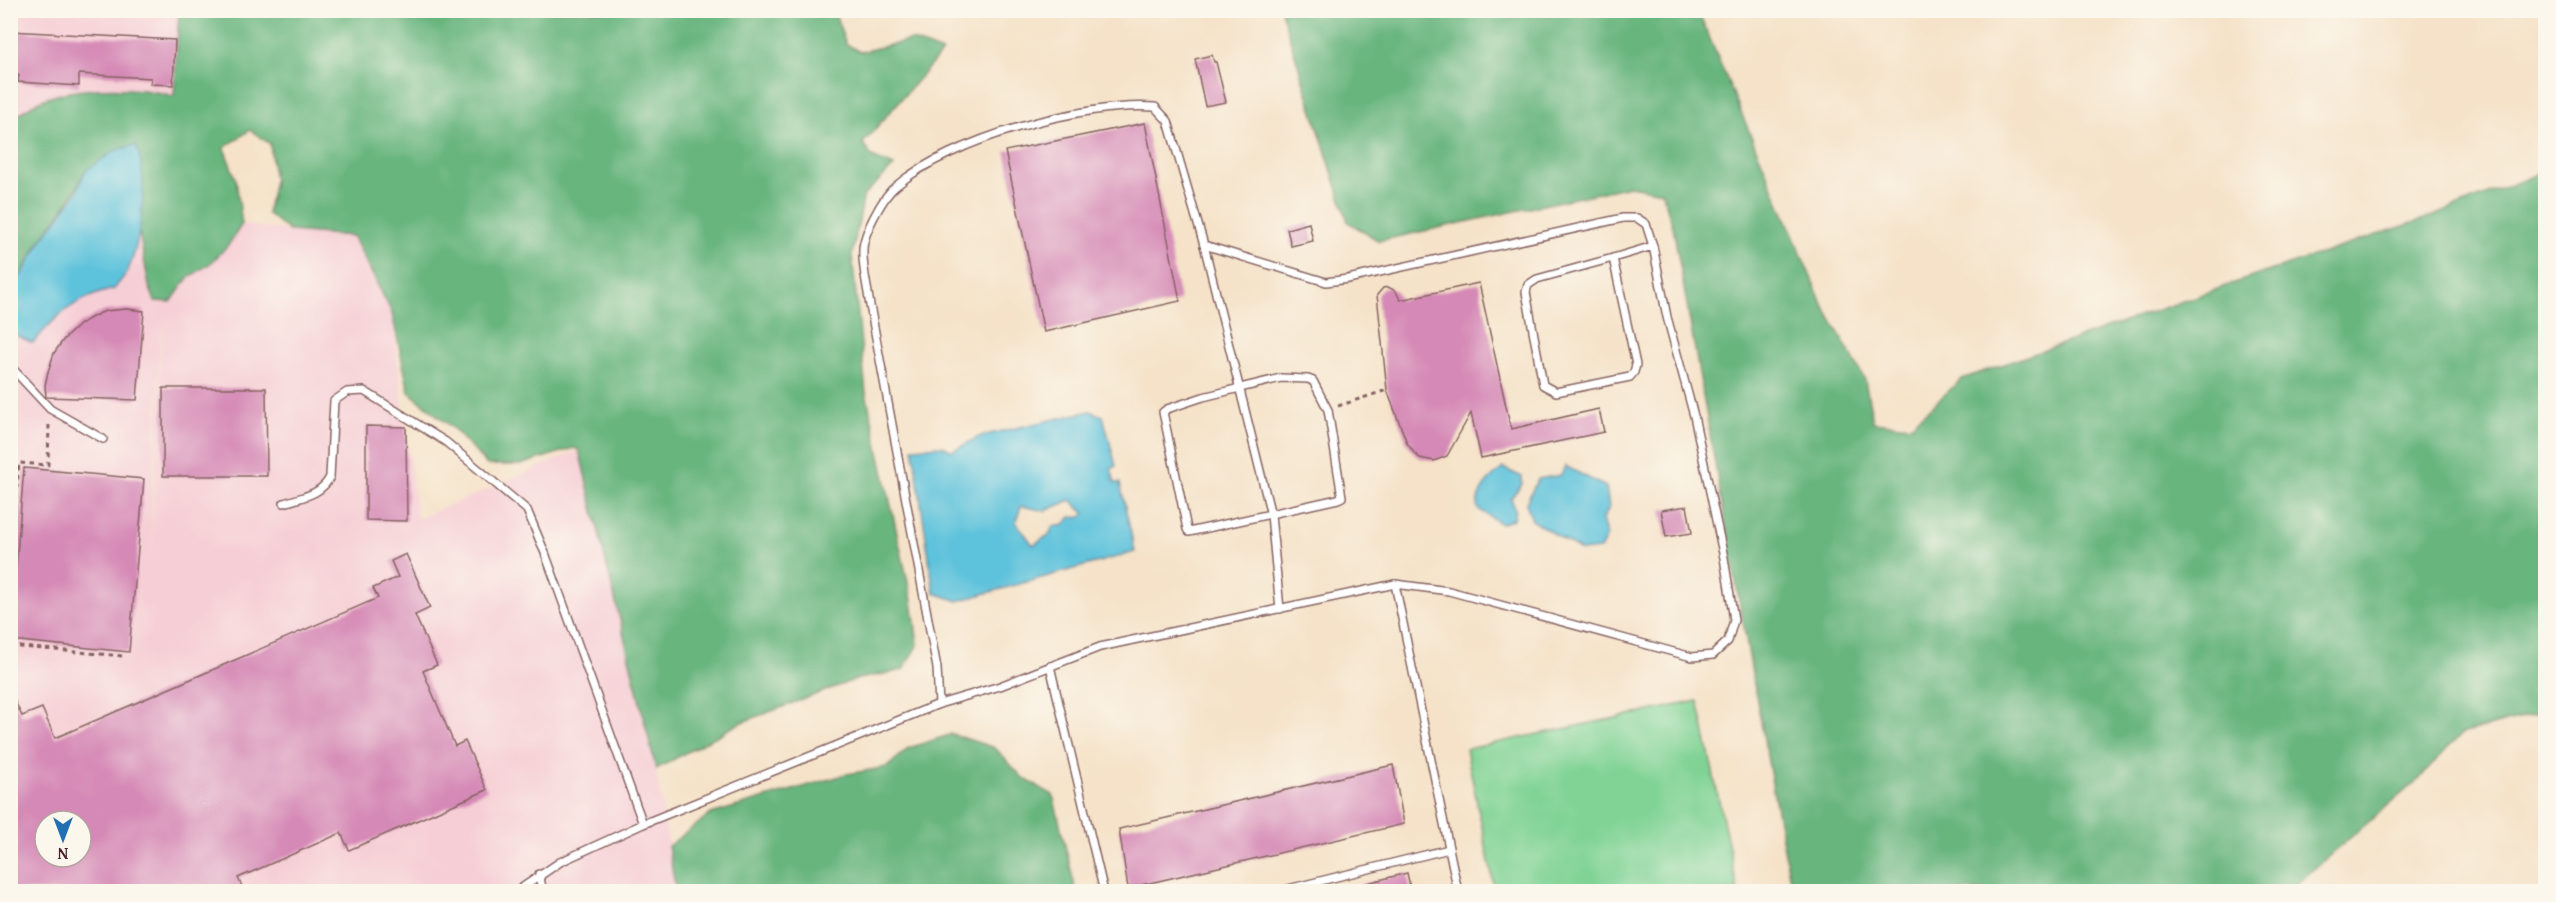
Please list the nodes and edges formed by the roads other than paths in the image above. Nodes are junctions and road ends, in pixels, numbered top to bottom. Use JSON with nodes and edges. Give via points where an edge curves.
{"nodes":[{"id":1,"x":1204,"y":245,"type":"junction"},
{"id":2,"x":1653,"y":246,"type":"junction"},
{"id":3,"x":1613,"y":258,"type":"junction"},
{"id":4,"x":10,"y":366,"type":"edge"},
{"id":5,"x":1240,"y":387,"type":"junction"},
{"id":6,"x":103,"y":439,"type":"dead end"},
{"id":7,"x":284,"y":503,"type":"dead end"},
{"id":8,"x":1271,"y":515,"type":"junction"},
{"id":9,"x":1395,"y":584,"type":"junction"},
{"id":10,"x":1280,"y":609,"type":"junction"},
{"id":11,"x":1050,"y":666,"type":"junction"},
{"id":12,"x":939,"y":704,"type":"junction"},
{"id":13,"x":643,"y":824,"type":"junction"},
{"id":14,"x":1449,"y":849,"type":"junction"},
{"id":15,"x":539,"y":874,"type":"junction"},
{"id":16,"x":516,"y":891,"type":"edge"},
{"id":17,"x":543,"y":891,"type":"edge"},
{"id":18,"x":1104,"y":891,"type":"edge"},
{"id":19,"x":1276,"y":891,"type":"edge"},
{"id":20,"x":1458,"y":891,"type":"edge"}],
"edges":[{"from":1,"to":2,"type":"lane","via":[[1326,282],[1623,218],[1637,218],[1646,224]]},
{"from":1,"to":5,"type":"lane"},
{"from":1,"to":12,"type":"lane","via":[[1168,121],[1155,107],[1133,105],[1030,122],[940,157],[894,187],[873,220],[862,249],[937,668]]},
{"from":2,"to":3,"type":"lane"},
{"from":2,"to":9,"type":"lane","via":[[1724,558],[1734,620],[1728,641],[1713,655],[1692,657],[1449,591]]},
{"from":3,"to":3,"type":"lane","via":[[1528,285],[1526,292],[1543,386],[1548,390],[1556,393],[1635,372]]},
{"from":4,"to":6,"type":"lane","via":[[50,409]]},
{"from":5,"to":8,"type":"lane"},
{"from":5,"to":8,"type":"lane","via":[[1281,378],[1308,379],[1313,381],[1328,410],[1342,497]]},
{"from":5,"to":8,"type":"lane","via":[[1163,412],[1187,530],[1192,533]]},
{"from":7,"to":13,"type":"lane","via":[[324,488],[330,477],[334,401],[347,392],[364,391],[446,442],[527,510]]},
{"from":8,"to":10,"type":"lane"},
{"from":9,"to":10,"type":"lane"},
{"from":9,"to":14,"type":"lane"},
{"from":10,"to":11,"type":"lane","via":[[1100,647]]},
{"from":11,"to":12,"type":"lane"},
{"from":11,"to":18,"type":"lane"},
{"from":12,"to":13,"type":"lane"},
{"from":13,"to":15,"type":"lane"},
{"from":14,"to":19,"type":"lane"},
{"from":14,"to":20,"type":"lane"},
{"from":15,"to":16,"type":"lane"},
{"from":15,"to":17,"type":"lane"}]}
